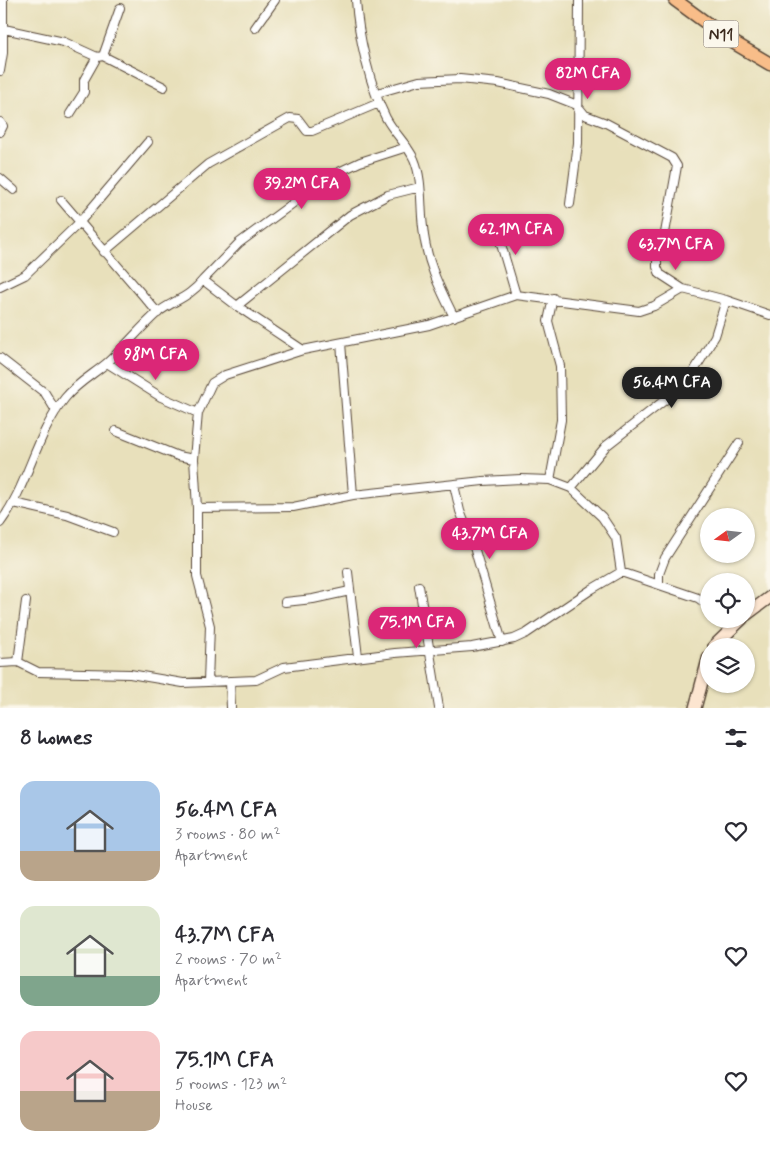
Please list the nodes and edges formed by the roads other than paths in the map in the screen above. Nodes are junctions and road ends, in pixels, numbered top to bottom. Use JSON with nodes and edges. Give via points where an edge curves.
{"nodes":[{"id":1,"x":3,"y":0,"type":"edge"},
{"id":2,"x":276,"y":0,"type":"edge"},
{"id":3,"x":356,"y":0,"type":"edge"},
{"id":4,"x":579,"y":0,"type":"edge"},
{"id":5,"x":676,"y":0,"type":"edge"},
{"id":6,"x":120,"y":8,"type":"dead end"},
{"id":7,"x":255,"y":28,"type":"dead end"},
{"id":8,"x":4,"y":29,"type":"junction"},
{"id":9,"x":100,"y":56,"type":"junction"},
{"id":10,"x":770,"y":64,"type":"edge"},
{"id":11,"x":0,"y":72,"type":"edge"},
{"id":12,"x":164,"y":87,"type":"dead end"},
{"id":13,"x":376,"y":92,"type":"junction"},
{"id":14,"x":379,"y":103,"type":"junction"},
{"id":15,"x":577,"y":105,"type":"junction"},
{"id":16,"x":70,"y":114,"type":"dead end"},
{"id":17,"x":0,"y":122,"type":"edge"},
{"id":18,"x":0,"y":132,"type":"edge"},
{"id":19,"x":148,"y":142,"type":"dead end"},
{"id":20,"x":407,"y":147,"type":"junction"},
{"id":21,"x":0,"y":178,"type":"edge"},
{"id":22,"x":420,"y":187,"type":"junction"},
{"id":23,"x":14,"y":190,"type":"dead end"},
{"id":24,"x":61,"y":200,"type":"dead end"},
{"id":25,"x":570,"y":204,"type":"dead end"},
{"id":26,"x":79,"y":223,"type":"junction"},
{"id":27,"x":495,"y":224,"type":"dead end"},
{"id":28,"x":104,"y":252,"type":"junction"},
{"id":29,"x":203,"y":280,"type":"junction"},
{"id":30,"x":0,"y":287,"type":"edge"},
{"id":31,"x":683,"y":289,"type":"junction"},
{"id":32,"x":516,"y":295,"type":"junction"},
{"id":33,"x":553,"y":298,"type":"junction"},
{"id":34,"x":726,"y":300,"type":"junction"},
{"id":35,"x":237,"y":306,"type":"junction"},
{"id":36,"x":158,"y":313,"type":"junction"},
{"id":37,"x":770,"y":315,"type":"edge"},
{"id":38,"x":454,"y":317,"type":"junction"},
{"id":39,"x":341,"y":343,"type":"junction"},
{"id":40,"x":303,"y":350,"type":"junction"},
{"id":41,"x":0,"y":358,"type":"edge"},
{"id":42,"x":107,"y":363,"type":"junction"},
{"id":43,"x":56,"y":411,"type":"junction"},
{"id":44,"x":198,"y":414,"type":"junction"},
{"id":45,"x":116,"y":432,"type":"dead end"},
{"id":46,"x":739,"y":443,"type":"dead end"},
{"id":47,"x":194,"y":459,"type":"junction"},
{"id":48,"x":550,"y":480,"type":"junction"},
{"id":49,"x":454,"y":485,"type":"junction"},
{"id":50,"x":572,"y":488,"type":"junction"},
{"id":51,"x":353,"y":495,"type":"junction"},
{"id":52,"x":14,"y":503,"type":"junction"},
{"id":53,"x":197,"y":508,"type":"junction"},
{"id":54,"x":0,"y":523,"type":"edge"},
{"id":55,"x":113,"y":532,"type":"dead end"},
{"id":56,"x":348,"y":572,"type":"dead end"},
{"id":57,"x":621,"y":572,"type":"junction"},
{"id":58,"x":659,"y":584,"type":"junction"},
{"id":59,"x":419,"y":586,"type":"dead end"},
{"id":60,"x":350,"y":591,"type":"junction"},
{"id":61,"x":770,"y":597,"type":"edge"},
{"id":62,"x":700,"y":599,"type":"edge"},
{"id":63,"x":26,"y":601,"type":"dead end"},
{"id":64,"x":285,"y":602,"type":"dead end"},
{"id":65,"x":755,"y":608,"type":"edge"},
{"id":66,"x":731,"y":628,"type":"edge"},
{"id":67,"x":721,"y":638,"type":"edge"},
{"id":68,"x":502,"y":642,"type":"junction"},
{"id":69,"x":429,"y":651,"type":"junction"},
{"id":70,"x":358,"y":657,"type":"junction"},
{"id":71,"x":18,"y":662,"type":"junction"},
{"id":72,"x":0,"y":663,"type":"edge"},
{"id":73,"x":230,"y":681,"type":"junction"},
{"id":74,"x":208,"y":682,"type":"junction"},
{"id":75,"x":700,"y":689,"type":"edge"},
{"id":76,"x":232,"y":708,"type":"edge"},
{"id":77,"x":440,"y":708,"type":"edge"},
{"id":78,"x":695,"y":708,"type":"edge"}],
"edges":[{"from":1,"to":8,"type":"street"},
{"from":2,"to":7,"type":"street"},
{"from":3,"to":13,"type":"street","via":[[361,38]]},
{"from":4,"to":15,"type":"street"},
{"from":5,"to":10,"type":"highway","number":"N11","via":[[731,41]]},
{"from":6,"to":9,"type":"street"},
{"from":8,"to":9,"type":"street","via":[[64,42]]},
{"from":8,"to":11,"type":"street"},
{"from":9,"to":12,"type":"street"},
{"from":9,"to":16,"type":"street","via":[[84,80],[84,92]]},
{"from":13,"to":14,"type":"street"},
{"from":13,"to":15,"type":"street","via":[[419,81],[460,78],[549,94]]},
{"from":14,"to":20,"type":"street","via":[[392,130]]},
{"from":14,"to":28,"type":"street","via":[[312,131],[307,131],[298,119],[290,118],[250,139],[203,168]]},
{"from":15,"to":25,"type":"street","via":[[578,143]]},
{"from":15,"to":31,"type":"street","via":[[585,115],[672,158],[677,166],[657,267],[660,274]]},
{"from":17,"to":18,"type":"street","via":[[3,126]]},
{"from":19,"to":26,"type":"street"},
{"from":20,"to":22,"type":"street","via":[[414,159]]},
{"from":20,"to":29,"type":"street","via":[[366,159],[330,176],[240,243]]},
{"from":21,"to":23,"type":"street"},
{"from":22,"to":35,"type":"street","via":[[388,195],[350,215]]},
{"from":22,"to":38,"type":"street","via":[[423,229],[431,268]]},
{"from":24,"to":26,"type":"street"},
{"from":26,"to":28,"type":"street"},
{"from":26,"to":30,"type":"street","via":[[25,275]]},
{"from":27,"to":32,"type":"street"},
{"from":28,"to":36,"type":"street"},
{"from":29,"to":35,"type":"street"},
{"from":29,"to":36,"type":"street","via":[[194,292]]},
{"from":31,"to":33,"type":"street","via":[[639,311]]},
{"from":31,"to":34,"type":"street"},
{"from":32,"to":33,"type":"street"},
{"from":32,"to":38,"type":"street"},
{"from":33,"to":48,"type":"street","via":[[548,321],[560,366],[561,420]]},
{"from":34,"to":37,"type":"street"},
{"from":34,"to":50,"type":"street","via":[[715,336],[691,376],[606,446]]},
{"from":35,"to":40,"type":"street"},
{"from":36,"to":42,"type":"street"},
{"from":38,"to":39,"type":"street","via":[[410,330]]},
{"from":39,"to":40,"type":"street"},
{"from":39,"to":51,"type":"street"},
{"from":40,"to":44,"type":"street","via":[[225,375],[212,383]]},
{"from":41,"to":43,"type":"street","via":[[37,385]]},
{"from":42,"to":43,"type":"street","via":[[87,376]]},
{"from":42,"to":44,"type":"street","via":[[161,398]]},
{"from":43,"to":52,"type":"street"},
{"from":44,"to":47,"type":"street"},
{"from":45,"to":47,"type":"street"},
{"from":46,"to":58,"type":"street","via":[[665,558]]},
{"from":47,"to":53,"type":"street"},
{"from":48,"to":49,"type":"street"},
{"from":48,"to":50,"type":"street"},
{"from":49,"to":51,"type":"street"},
{"from":49,"to":68,"type":"street"},
{"from":50,"to":57,"type":"street","via":[[602,517],[616,538]]},
{"from":51,"to":53,"type":"street","via":[[293,506]]},
{"from":52,"to":54,"type":"street"},
{"from":52,"to":55,"type":"street","via":[[67,515]]},
{"from":53,"to":74,"type":"street","via":[[197,576],[210,626]]},
{"from":56,"to":60,"type":"street"},
{"from":57,"to":58,"type":"street"},
{"from":57,"to":68,"type":"street","via":[[527,633]]},
{"from":58,"to":62,"type":"street"},
{"from":59,"to":69,"type":"street"},
{"from":60,"to":64,"type":"street"},
{"from":60,"to":70,"type":"street"},
{"from":61,"to":65,"type":"main road"},
{"from":63,"to":71,"type":"street"},
{"from":66,"to":67,"type":"main road"},
{"from":68,"to":69,"type":"street"},
{"from":69,"to":70,"type":"street"},
{"from":69,"to":77,"type":"street"},
{"from":70,"to":73,"type":"street","via":[[284,667],[256,680]]},
{"from":71,"to":72,"type":"street"},
{"from":71,"to":74,"type":"street","via":[[38,672],[121,674],[183,683]]},
{"from":73,"to":74,"type":"street"},
{"from":73,"to":76,"type":"street"},
{"from":75,"to":78,"type":"main road"}]}
